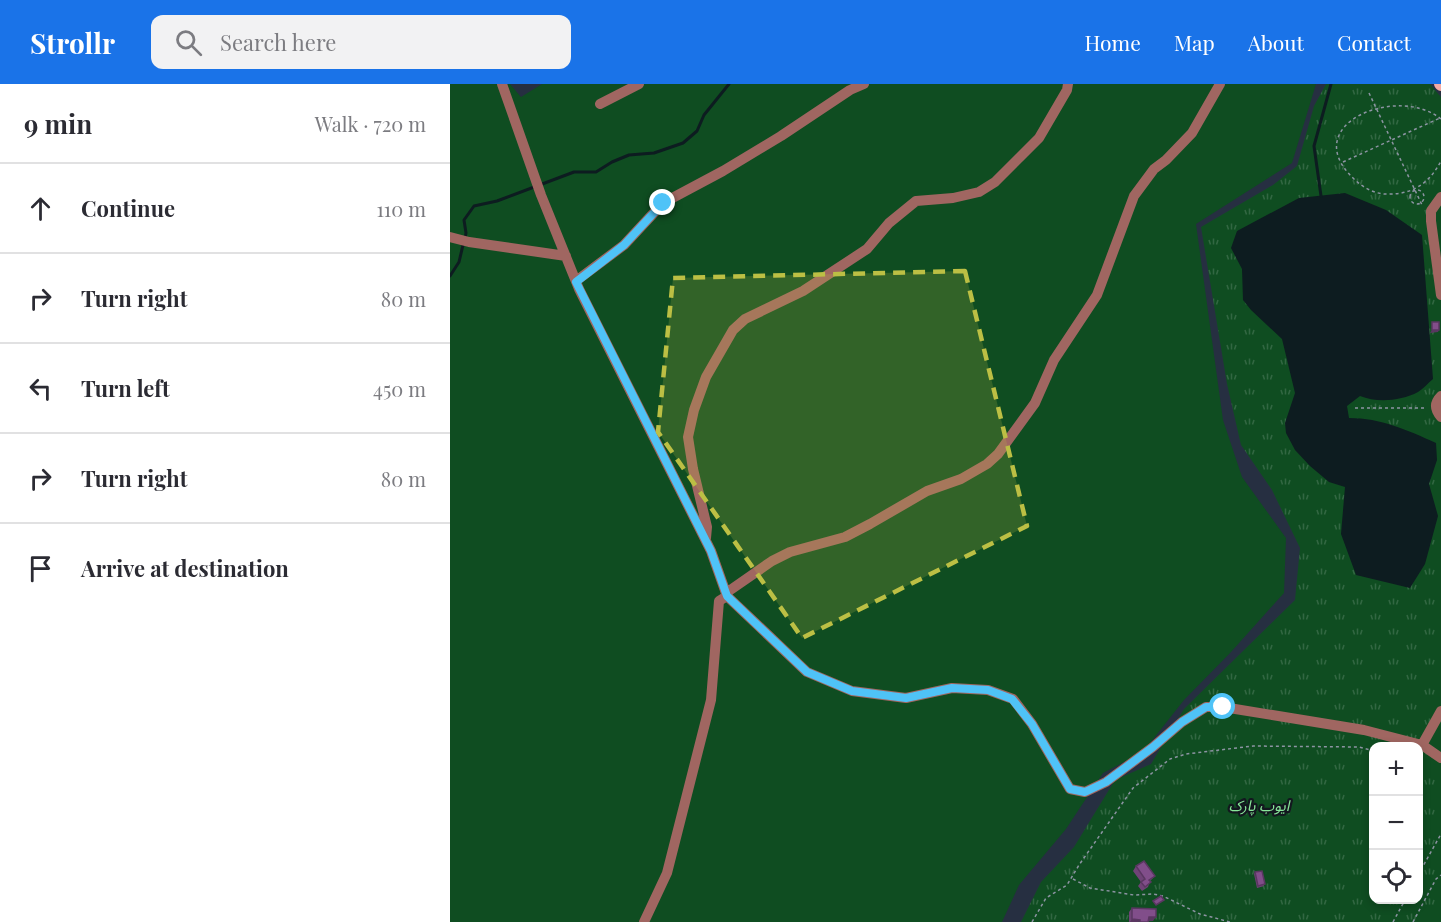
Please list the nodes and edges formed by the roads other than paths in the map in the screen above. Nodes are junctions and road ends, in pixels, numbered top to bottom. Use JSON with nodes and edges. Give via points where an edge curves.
{"nodes":[{"id":1,"x":502,"y":84,"type":"edge"},
{"id":2,"x":639,"y":84,"type":"edge"},
{"id":3,"x":864,"y":84,"type":"edge"},
{"id":4,"x":1068,"y":84,"type":"edge"},
{"id":5,"x":1220,"y":84,"type":"edge"},
{"id":6,"x":600,"y":104,"type":"dead end"},
{"id":7,"x":1441,"y":197,"type":"edge"},
{"id":8,"x":452,"y":237,"type":"edge"},
{"id":9,"x":567,"y":256,"type":"junction"},
{"id":10,"x":576,"y":282,"type":"junction"},
{"id":11,"x":1441,"y":295,"type":"edge"},
{"id":12,"x":1441,"y":396,"type":"edge"},
{"id":13,"x":1438,"y":413,"type":"edge"},
{"id":14,"x":706,"y":542,"type":"junction"},
{"id":15,"x":727,"y":595,"type":"junction"},
{"id":16,"x":1441,"y":711,"type":"edge"},
{"id":17,"x":1410,"y":742,"type":"edge"},
{"id":18,"x":1423,"y":743,"type":"edge"},
{"id":19,"x":1423,"y":746,"type":"edge"},
{"id":20,"x":1441,"y":758,"type":"edge"},
{"id":21,"x":644,"y":922,"type":"edge"}],
"edges":[{"from":1,"to":9,"type":"street"},
{"from":2,"to":6,"type":"street"},
{"from":3,"to":10,"type":"street","via":[[723,171],[663,203],[624,245]]},
{"from":4,"to":14,"type":"street","via":[[1039,138],[995,182],[979,192],[916,201],[889,223],[867,249],[803,291],[745,319],[733,330],[706,377],[688,437]]},
{"from":5,"to":15,"type":"street","via":[[1192,133],[1154,169],[1134,196],[1097,295],[1054,360],[1035,403],[998,454],[961,479],[927,491],[845,537],[772,561]]},
{"from":7,"to":11,"type":"street","via":[[1431,211]]},
{"from":8,"to":9,"type":"street"},
{"from":9,"to":10,"type":"street"},
{"from":10,"to":14,"type":"street"},
{"from":12,"to":13,"type":"street","via":[[1436,403]]},
{"from":14,"to":15,"type":"street"},
{"from":15,"to":17,"type":"street","via":[[807,672],[852,691],[906,698],[952,688],[988,690],[1012,699],[1032,724],[1070,789],[1085,792],[1106,782],[1206,707],[1364,730]]},
{"from":15,"to":21,"type":"street","via":[[719,601],[711,700],[668,873]]},
{"from":16,"to":18,"type":"street"},
{"from":19,"to":20,"type":"street"}]}
